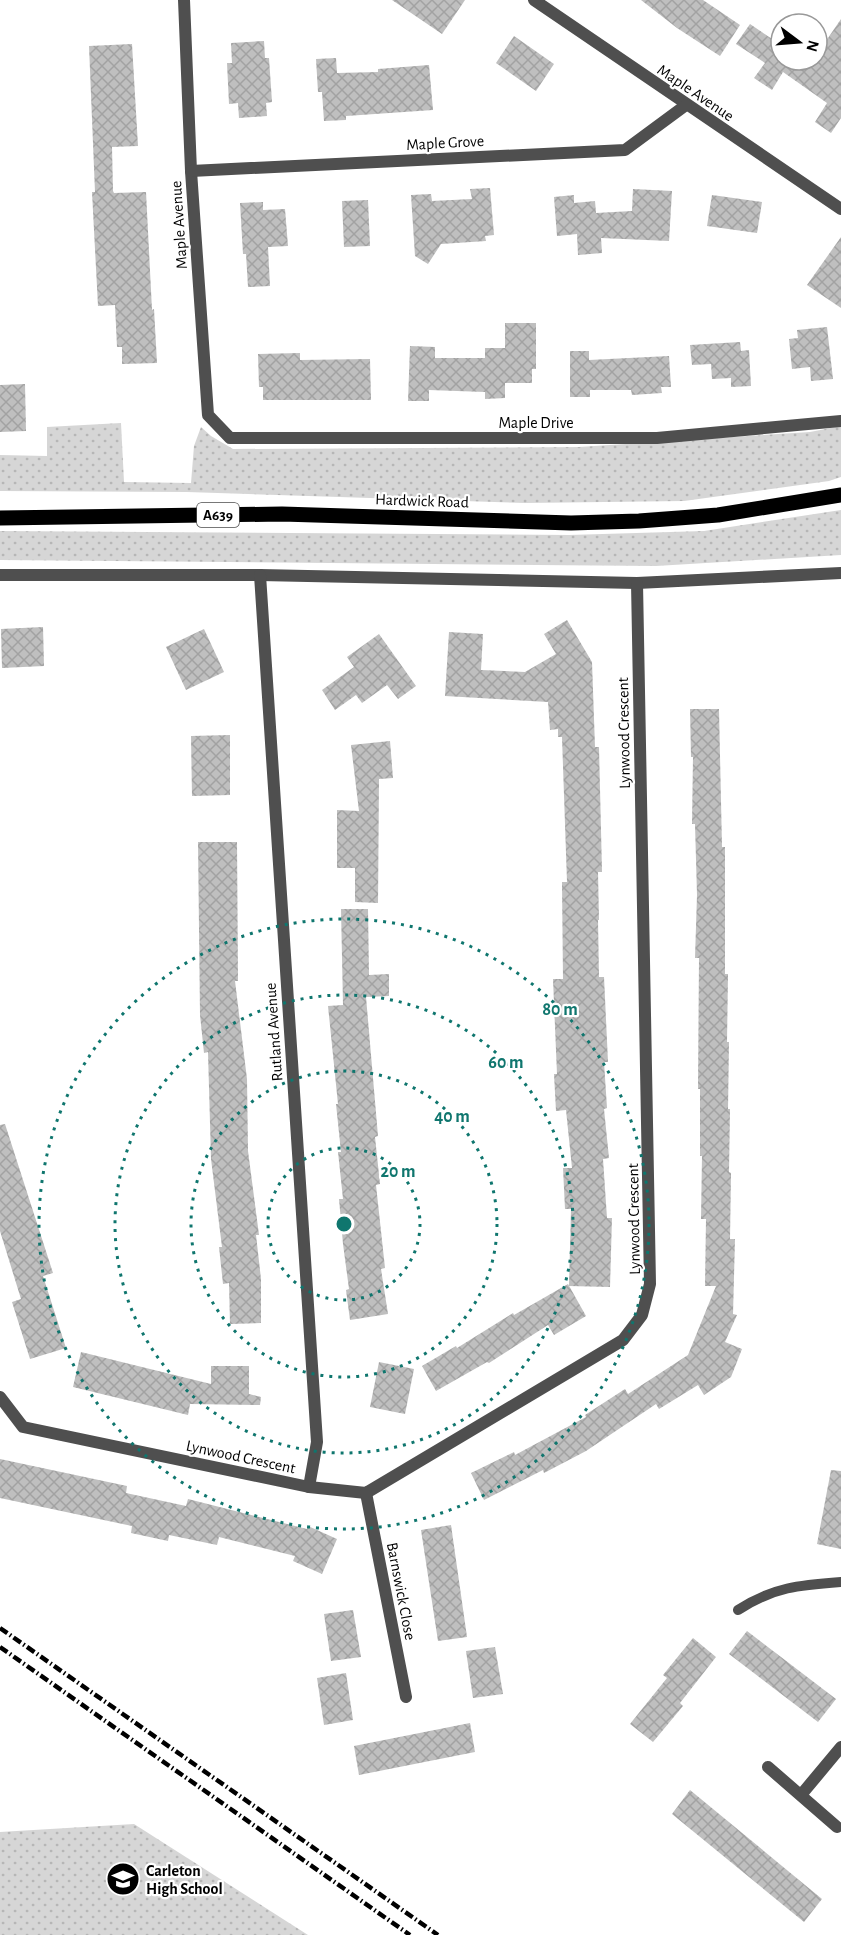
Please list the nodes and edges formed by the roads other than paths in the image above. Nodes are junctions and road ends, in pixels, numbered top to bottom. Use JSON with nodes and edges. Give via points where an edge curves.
{"nodes":[{"id":1,"x":184,"y":0,"type":"edge"},
{"id":2,"x":534,"y":0,"type":"edge"},
{"id":3,"x":686,"y":105,"type":"junction"},
{"id":4,"x":191,"y":171,"type":"junction"},
{"id":5,"x":841,"y":209,"type":"edge"},
{"id":6,"x":841,"y":421,"type":"edge"},
{"id":7,"x":230,"y":438,"type":"joint"},
{"id":8,"x":841,"y":495,"type":"edge"},
{"id":9,"x":0,"y":518,"type":"edge"},
{"id":10,"x":841,"y":573,"type":"edge"},
{"id":11,"x":0,"y":574,"type":"edge"},
{"id":12,"x":260,"y":575,"type":"junction"},
{"id":13,"x":637,"y":583,"type":"junction"},
{"id":14,"x":0,"y":1397,"type":"edge"},
{"id":15,"x":309,"y":1487,"type":"junction"},
{"id":16,"x":366,"y":1493,"type":"junction"},
{"id":17,"x":841,"y":1582,"type":"edge"},
{"id":18,"x":738,"y":1610,"type":"dead end"},
{"id":19,"x":406,"y":1697,"type":"dead end"},
{"id":20,"x":841,"y":1747,"type":"edge"},
{"id":21,"x":768,"y":1767,"type":"dead end"},
{"id":22,"x":801,"y":1795,"type":"junction"},
{"id":23,"x":837,"y":1827,"type":"dead end"}],
"edges":[{"from":1,"to":4,"type":"street","name":"Maple Avenue"},
{"from":2,"to":3,"type":"street","name":"Maple Avenue"},
{"from":3,"to":4,"type":"street","name":"Maple Grove","via":[[625,150]]},
{"from":3,"to":5,"type":"street","name":"Maple Avenue"},
{"from":4,"to":7,"type":"street","name":"Maple Avenue","via":[[208,416]]},
{"from":6,"to":7,"type":"street","name":"Maple Drive","via":[[657,438]]},
{"from":8,"to":9,"type":"main road","name":"Hardwick Road","number":"A639","via":[[718,515],[571,523],[282,514]]},
{"from":10,"to":13,"type":"street"},
{"from":11,"to":12,"type":"street"},
{"from":12,"to":13,"type":"street"},
{"from":12,"to":15,"type":"street","name":"Rutland Avenue","via":[[317,1442]]},
{"from":13,"to":16,"type":"street","name":"Lynwood Crescent","via":[[650,1284],[642,1315],[623,1340]]},
{"from":14,"to":15,"type":"street","name":"Lynwood Crescent","via":[[23,1427]]},
{"from":15,"to":16,"type":"street","name":"Lynwood Crescent"},
{"from":16,"to":19,"type":"street","name":"Barnswick Close"},
{"from":17,"to":18,"type":"lane","via":[[777,1590]]},
{"from":20,"to":22,"type":"street"},
{"from":21,"to":22,"type":"street"},
{"from":22,"to":23,"type":"street"}]}
